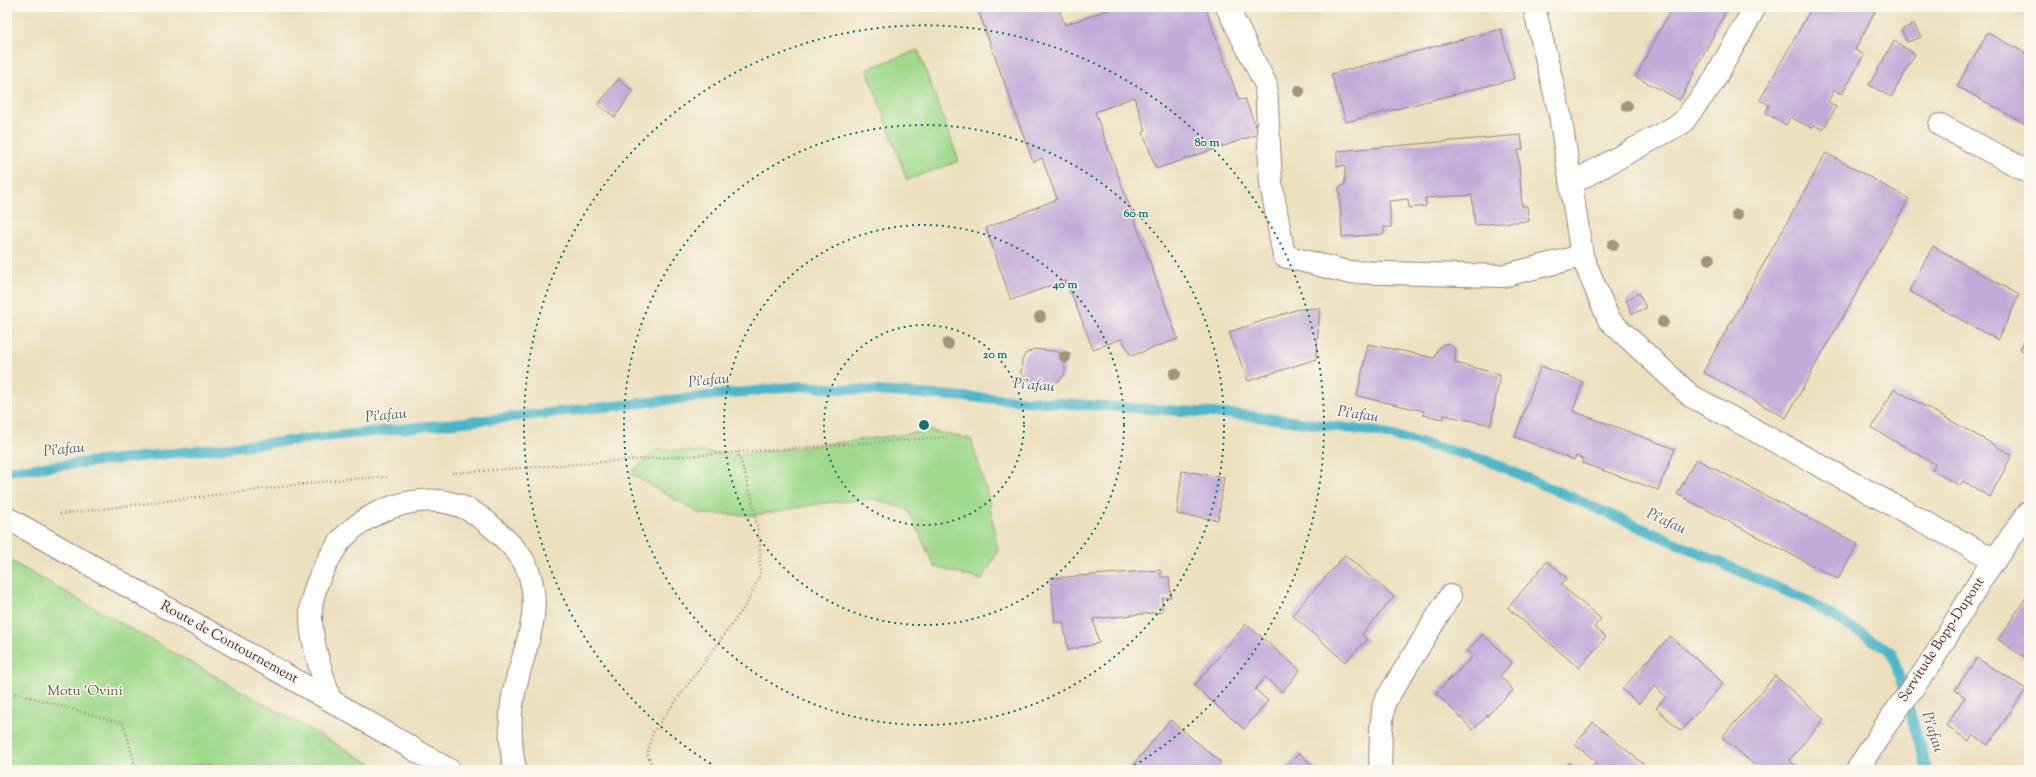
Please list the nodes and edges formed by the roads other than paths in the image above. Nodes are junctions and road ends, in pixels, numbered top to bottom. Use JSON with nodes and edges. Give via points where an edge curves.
{"nodes":[{"id":1,"x":1227,"y":7,"type":"edge"},
{"id":2,"x":1534,"y":7,"type":"edge"},
{"id":3,"x":1755,"y":7,"type":"edge"},
{"id":4,"x":1940,"y":124,"type":"dead end"},
{"id":5,"x":2029,"y":172,"type":"edge"},
{"id":6,"x":1572,"y":183,"type":"junction"},
{"id":7,"x":1582,"y":256,"type":"junction"},
{"id":8,"x":2029,"y":512,"type":"edge"},
{"id":9,"x":7,"y":518,"type":"edge"},
{"id":10,"x":1995,"y":560,"type":"junction"},
{"id":11,"x":1450,"y":596,"type":"dead end"},
{"id":12,"x":330,"y":700,"type":"junction"},
{"id":13,"x":449,"y":770,"type":"edge"},
{"id":14,"x":515,"y":770,"type":"edge"},
{"id":15,"x":1380,"y":770,"type":"edge"},
{"id":16,"x":1857,"y":770,"type":"edge"}],
"edges":[{"from":1,"to":7,"type":"street","via":[[1266,85],[1271,183],[1284,256],[1347,272],[1502,276]]},
{"from":2,"to":6,"type":"street","via":[[1560,115]]},
{"from":3,"to":6,"type":"street","via":[[1713,82],[1682,123]]},
{"from":4,"to":5,"type":"street"},
{"from":6,"to":7,"type":"street"},
{"from":7,"to":10,"type":"street","via":[[1609,320],[1691,396]]},
{"from":8,"to":10,"type":"street","name":"Servitude Bopp-Dupont"},
{"from":9,"to":12,"type":"street","name":"Route de Contournement"},
{"from":10,"to":16,"type":"street","name":"Servitude Bopp-Dupont","via":[[1930,664]]},
{"from":11,"to":15,"type":"street","via":[[1384,703]]},
{"from":12,"to":13,"type":"street","name":"Route de Contournement"},
{"from":12,"to":14,"type":"street","via":[[314,646],[311,611],[316,585],[328,561],[343,538],[366,520],[397,505],[425,500],[453,504],[485,520],[515,548],[527,569],[533,592],[534,619],[511,712],[511,755]]}]}
